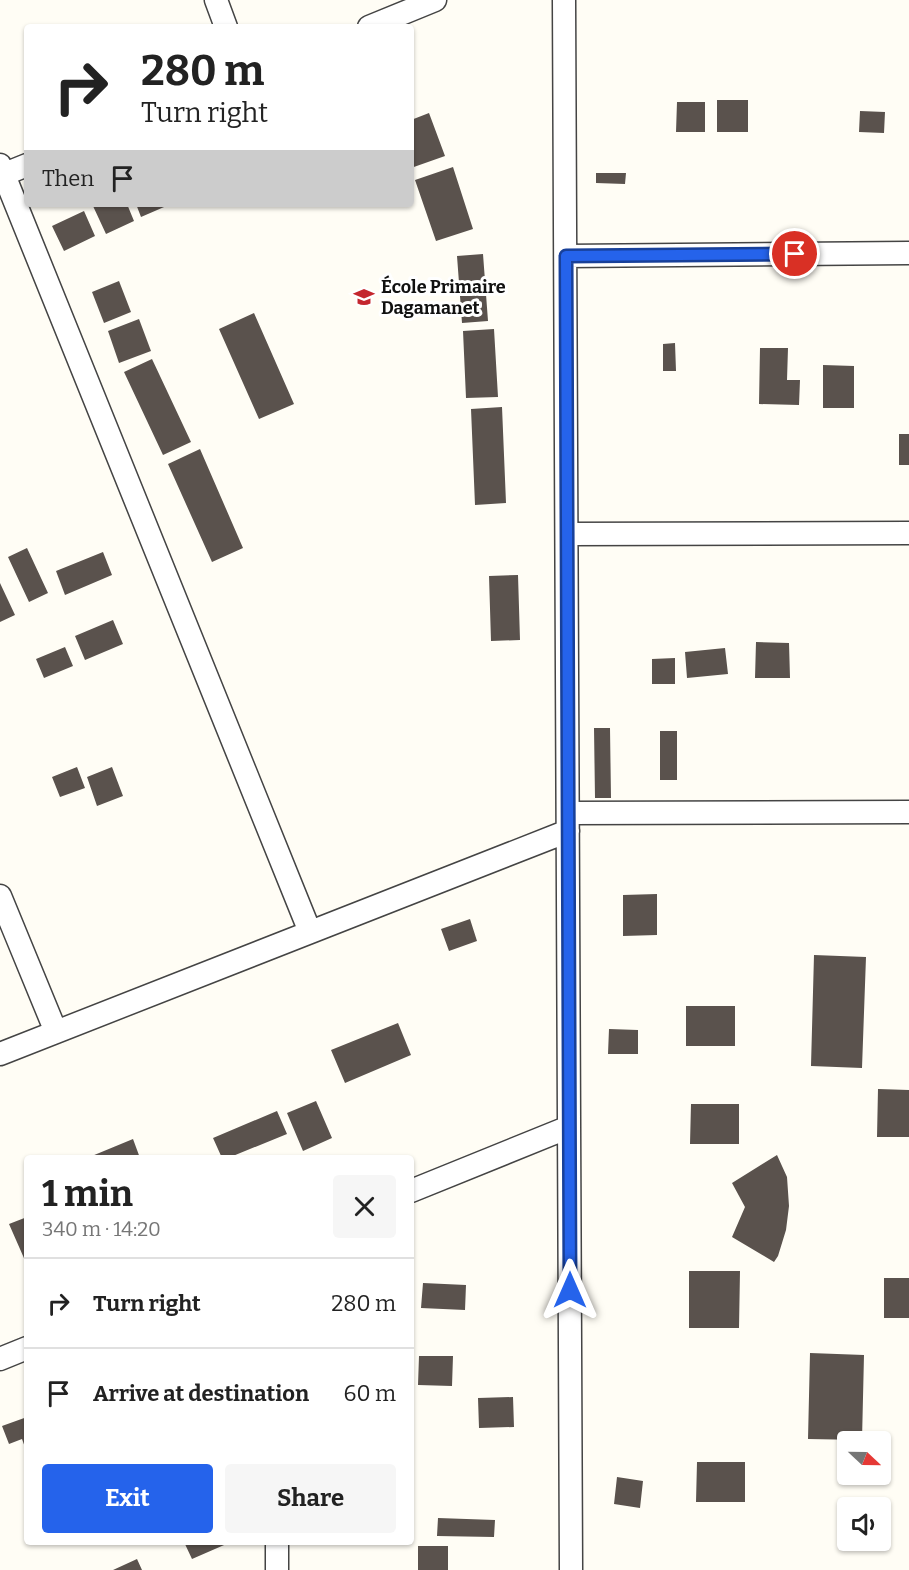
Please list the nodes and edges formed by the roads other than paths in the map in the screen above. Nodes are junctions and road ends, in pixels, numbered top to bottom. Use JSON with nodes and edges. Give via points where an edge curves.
{"nodes":[{"id":1,"x":216,"y":0,"type":"edge"},
{"id":2,"x":435,"y":0,"type":"edge"},
{"id":3,"x":564,"y":0,"type":"edge"},
{"id":4,"x":225,"y":24,"type":"edge"},
{"id":5,"x":376,"y":24,"type":"edge"},
{"id":6,"x":24,"y":166,"type":"edge"},
{"id":7,"x":1,"y":172,"type":"edge"},
{"id":8,"x":909,"y":253,"type":"edge"},
{"id":9,"x":566,"y":256,"type":"junction"},
{"id":10,"x":909,"y":533,"type":"edge"},
{"id":11,"x":567,"y":534,"type":"junction"},
{"id":12,"x":909,"y":812,"type":"edge"},
{"id":13,"x":568,"y":822,"type":"junction"},
{"id":14,"x":0,"y":896,"type":"edge"},
{"id":15,"x":310,"y":932,"type":"junction"},
{"id":16,"x":56,"y":1032,"type":"junction"},
{"id":17,"x":0,"y":1054,"type":"edge"},
{"id":18,"x":569,"y":1127,"type":"junction"},
{"id":19,"x":414,"y":1190,"type":"edge"},
{"id":20,"x":24,"y":1349,"type":"edge"},
{"id":21,"x":0,"y":1359,"type":"edge"},
{"id":22,"x":277,"y":1545,"type":"edge"},
{"id":23,"x":277,"y":1570,"type":"edge"},
{"id":24,"x":571,"y":1570,"type":"edge"}],
"edges":[{"from":1,"to":4,"type":"street"},
{"from":2,"to":5,"type":"street"},
{"from":3,"to":9,"type":"street"},
{"from":6,"to":7,"type":"street"},
{"from":7,"to":15,"type":"street"},
{"from":8,"to":9,"type":"street"},
{"from":9,"to":11,"type":"street"},
{"from":10,"to":11,"type":"street"},
{"from":11,"to":13,"type":"street"},
{"from":12,"to":13,"type":"street"},
{"from":13,"to":15,"type":"street"},
{"from":13,"to":18,"type":"street"},
{"from":14,"to":16,"type":"street"},
{"from":15,"to":16,"type":"street"},
{"from":16,"to":17,"type":"street"},
{"from":18,"to":19,"type":"street"},
{"from":18,"to":24,"type":"street"},
{"from":20,"to":21,"type":"street"},
{"from":22,"to":23,"type":"street"}]}
